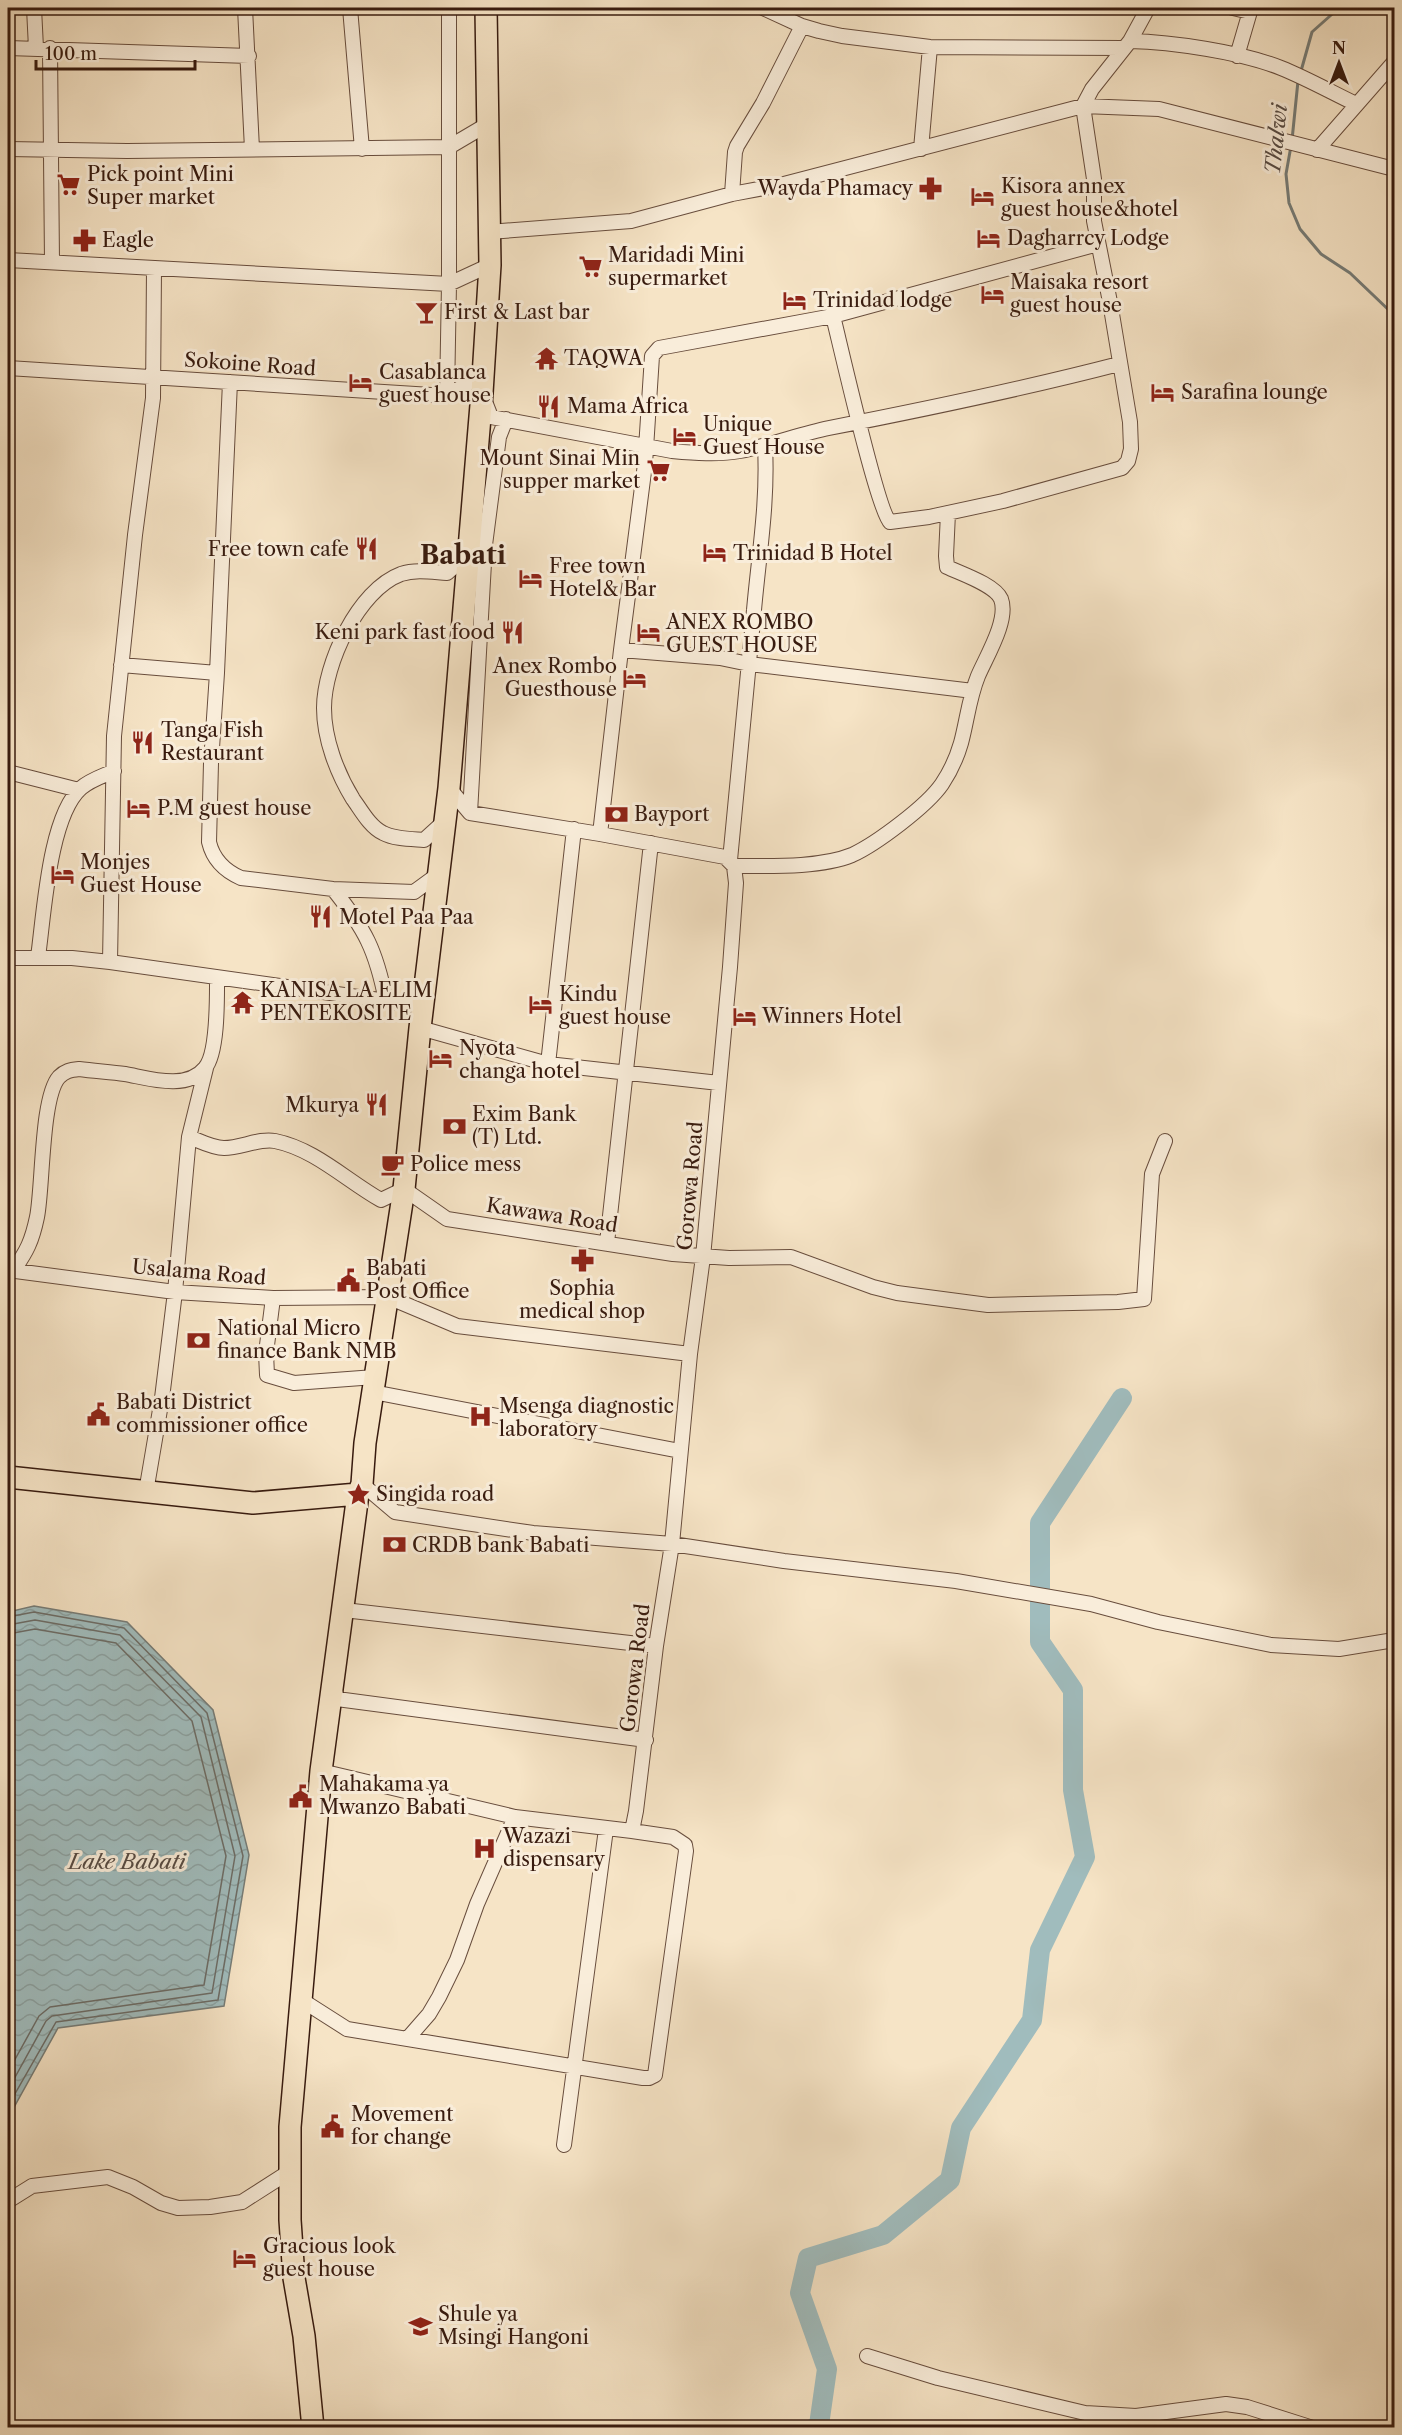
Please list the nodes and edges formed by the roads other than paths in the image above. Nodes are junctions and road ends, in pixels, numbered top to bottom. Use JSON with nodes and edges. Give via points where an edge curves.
{"nodes":[{"id":1,"x":34,"y":8,"type":"edge"},
{"id":2,"x":245,"y":8,"type":"edge"},
{"id":3,"x":350,"y":8,"type":"edge"},
{"id":4,"x":449,"y":8,"type":"edge"},
{"id":5,"x":486,"y":8,"type":"edge"},
{"id":6,"x":763,"y":8,"type":"edge"},
{"id":7,"x":1148,"y":8,"type":"edge"},
{"id":8,"x":1233,"y":8,"type":"edge"},
{"id":9,"x":1251,"y":10,"type":"edge"},
{"id":10,"x":802,"y":26,"type":"junction"},
{"id":11,"x":1126,"y":45,"type":"junction"},
{"id":12,"x":930,"y":47,"type":"junction"},
{"id":13,"x":8,"y":48,"type":"edge"},
{"id":14,"x":43,"y":48,"type":"junction"},
{"id":15,"x":249,"y":56,"type":"junction"},
{"id":16,"x":1237,"y":56,"type":"junction"},
{"id":17,"x":1395,"y":62,"type":"edge"},
{"id":18,"x":1356,"y":104,"type":"junction"},
{"id":19,"x":1083,"y":106,"type":"junction"},
{"id":20,"x":488,"y":124,"type":"junction"},
{"id":21,"x":450,"y":147,"type":"junction"},
{"id":22,"x":921,"y":148,"type":"junction"},
{"id":23,"x":8,"y":149,"type":"edge"},
{"id":24,"x":252,"y":149,"type":"junction"},
{"id":25,"x":362,"y":149,"type":"junction"},
{"id":26,"x":51,"y":150,"type":"junction"},
{"id":27,"x":1317,"y":150,"type":"junction"},
{"id":28,"x":1395,"y":169,"type":"edge"},
{"id":29,"x":732,"y":194,"type":"junction"},
{"id":30,"x":489,"y":232,"type":"junction"},
{"id":31,"x":1098,"y":244,"type":"junction"},
{"id":32,"x":8,"y":260,"type":"edge"},
{"id":33,"x":52,"y":262,"type":"junction"},
{"id":34,"x":489,"y":265,"type":"junction"},
{"id":35,"x":154,"y":268,"type":"junction"},
{"id":36,"x":449,"y":284,"type":"junction"},
{"id":37,"x":833,"y":316,"type":"junction"},
{"id":38,"x":1119,"y":364,"type":"junction"},
{"id":39,"x":8,"y":368,"type":"edge"},
{"id":40,"x":155,"y":376,"type":"junction"},
{"id":41,"x":230,"y":382,"type":"junction"},
{"id":42,"x":483,"y":384,"type":"junction"},
{"id":43,"x":447,"y":396,"type":"junction"},
{"id":44,"x":506,"y":420,"type":"junction"},
{"id":45,"x":860,"y":424,"type":"junction"},
{"id":46,"x":646,"y":446,"type":"junction"},
{"id":47,"x":765,"y":446,"type":"junction"},
{"id":48,"x":948,"y":513,"type":"junction"},
{"id":49,"x":477,"y":550,"type":"junction"},
{"id":50,"x":621,"y":650,"type":"junction"},
{"id":51,"x":749,"y":664,"type":"junction"},
{"id":52,"x":121,"y":665,"type":"junction"},
{"id":53,"x":218,"y":673,"type":"junction"},
{"id":54,"x":973,"y":692,"type":"junction"},
{"id":55,"x":114,"y":771,"type":"junction"},
{"id":56,"x":8,"y":772,"type":"edge"},
{"id":57,"x":449,"y":788,"type":"junction"},
{"id":58,"x":79,"y":790,"type":"junction"},
{"id":59,"x":470,"y":813,"type":"junction"},
{"id":60,"x":446,"y":820,"type":"junction"},
{"id":61,"x":574,"y":830,"type":"junction"},
{"id":62,"x":600,"y":834,"type":"junction"},
{"id":63,"x":651,"y":843,"type":"junction"},
{"id":64,"x":732,"y":863,"type":"junction"},
{"id":65,"x":440,"y":873,"type":"junction"},
{"id":66,"x":333,"y":889,"type":"junction"},
{"id":67,"x":38,"y":957,"type":"junction"},
{"id":68,"x":8,"y":958,"type":"edge"},
{"id":69,"x":110,"y":962,"type":"junction"},
{"id":70,"x":218,"y":977,"type":"junction"},
{"id":71,"x":426,"y":982,"type":"junction"},
{"id":72,"x":386,"y":1001,"type":"junction"},
{"id":73,"x":420,"y":1028,"type":"junction"},
{"id":74,"x":548,"y":1064,"type":"junction"},
{"id":75,"x":206,"y":1068,"type":"junction"},
{"id":76,"x":625,"y":1072,"type":"junction"},
{"id":77,"x":719,"y":1083,"type":"junction"},
{"id":78,"x":189,"y":1137,"type":"junction"},
{"id":79,"x":1165,"y":1141,"type":"dead end"},
{"id":80,"x":404,"y":1189,"type":"junction"},
{"id":81,"x":607,"y":1243,"type":"junction"},
{"id":82,"x":704,"y":1257,"type":"junction"},
{"id":83,"x":10,"y":1270,"type":"edge"},
{"id":84,"x":175,"y":1292,"type":"junction"},
{"id":85,"x":388,"y":1296,"type":"junction"},
{"id":86,"x":273,"y":1298,"type":"junction"},
{"id":87,"x":690,"y":1354,"type":"junction"},
{"id":88,"x":374,"y":1385,"type":"junction"},
{"id":89,"x":365,"y":1443,"type":"junction"},
{"id":90,"x":680,"y":1450,"type":"junction"},
{"id":91,"x":8,"y":1477,"type":"edge"},
{"id":92,"x":360,"y":1489,"type":"junction"},
{"id":93,"x":146,"y":1492,"type":"junction"},
{"id":94,"x":253,"y":1503,"type":"junction"},
{"id":95,"x":672,"y":1544,"type":"junction"},
{"id":96,"x":344,"y":1610,"type":"junction"},
{"id":97,"x":1395,"y":1640,"type":"edge"},
{"id":98,"x":656,"y":1646,"type":"junction"},
{"id":99,"x":332,"y":1677,"type":"junction"},
{"id":100,"x":646,"y":1740,"type":"junction"},
{"id":101,"x":321,"y":1771,"type":"junction"},
{"id":102,"x":515,"y":1817,"type":"junction"},
{"id":103,"x":606,"y":1829,"type":"junction"},
{"id":104,"x":632,"y":1831,"type":"junction"},
{"id":105,"x":300,"y":1999,"type":"junction"},
{"id":106,"x":408,"y":2038,"type":"junction"},
{"id":107,"x":574,"y":2065,"type":"junction"},
{"id":108,"x":564,"y":2145,"type":"dead end"},
{"id":109,"x":292,"y":2170,"type":"junction"},
{"id":110,"x":8,"y":2201,"type":"edge"},
{"id":111,"x":867,"y":2356,"type":"dead end"},
{"id":112,"x":1085,"y":2420,"type":"edge"},
{"id":113,"x":313,"y":2427,"type":"edge"},
{"id":114,"x":1313,"y":2427,"type":"edge"}],
"edges":[{"from":1,"to":14,"type":"street"},
{"from":2,"to":15,"type":"street"},
{"from":3,"to":25,"type":"street"},
{"from":4,"to":21,"type":"street"},
{"from":5,"to":20,"type":"highway"},
{"from":6,"to":10,"type":"street"},
{"from":7,"to":11,"type":"street"},
{"from":8,"to":9,"type":"street"},
{"from":9,"to":16,"type":"street"},
{"from":10,"to":12,"type":"street","via":[[842,36]]},
{"from":10,"to":29,"type":"street","via":[[737,146]]},
{"from":11,"to":12,"type":"street"},
{"from":11,"to":16,"type":"street","via":[[1162,43]]},
{"from":11,"to":19,"type":"street"},
{"from":12,"to":22,"type":"street"},
{"from":13,"to":14,"type":"street"},
{"from":14,"to":15,"type":"street"},
{"from":14,"to":26,"type":"street"},
{"from":15,"to":24,"type":"street"},
{"from":16,"to":18,"type":"street","via":[[1279,67]]},
{"from":17,"to":18,"type":"street"},
{"from":18,"to":27,"type":"street"},
{"from":19,"to":22,"type":"street"},
{"from":19,"to":27,"type":"street","via":[[1159,109]]},
{"from":19,"to":31,"type":"street","via":[[1094,179],[1093,212]]},
{"from":20,"to":21,"type":"street"},
{"from":20,"to":30,"type":"highway"},
{"from":21,"to":25,"type":"street"},
{"from":21,"to":36,"type":"street"},
{"from":22,"to":29,"type":"street"},
{"from":23,"to":26,"type":"street"},
{"from":24,"to":25,"type":"street"},
{"from":24,"to":26,"type":"street"},
{"from":26,"to":33,"type":"street"},
{"from":27,"to":28,"type":"street"},
{"from":29,"to":30,"type":"street","via":[[631,221]]},
{"from":30,"to":34,"type":"highway"},
{"from":31,"to":37,"type":"street"},
{"from":31,"to":38,"type":"street"},
{"from":32,"to":33,"type":"street"},
{"from":33,"to":35,"type":"street"},
{"from":34,"to":36,"type":"street"},
{"from":34,"to":42,"type":"highway"},
{"from":35,"to":36,"type":"street"},
{"from":35,"to":40,"type":"street"},
{"from":36,"to":43,"type":"street"},
{"from":37,"to":45,"type":"street"},
{"from":37,"to":46,"type":"street","via":[[659,348],[652,356]]},
{"from":38,"to":45,"type":"street"},
{"from":38,"to":48,"type":"street","via":[[1132,437],[1130,456],[1122,468]]},
{"from":39,"to":40,"type":"street","name":"Sokoine Road"},
{"from":40,"to":41,"type":"street","name":"Sokoine Road"},
{"from":40,"to":52,"type":"street"},
{"from":41,"to":43,"type":"street","name":"Sokoine Road"},
{"from":41,"to":53,"type":"street"},
{"from":42,"to":43,"type":"street"},
{"from":42,"to":44,"type":"street","via":[[491,417]]},
{"from":42,"to":49,"type":"highway","via":[[471,523]]},
{"from":44,"to":46,"type":"street"},
{"from":44,"to":49,"type":"street","via":[[499,437]]},
{"from":45,"to":47,"type":"street","via":[[825,429]]},
{"from":45,"to":48,"type":"street","via":[[887,520]]},
{"from":46,"to":47,"type":"street","via":[[692,453],[737,452]]},
{"from":46,"to":50,"type":"street"},
{"from":47,"to":51,"type":"street","name":"Gorowa Road","via":[[766,498]]},
{"from":48,"to":54,"type":"street","via":[[947,567],[995,590],[1004,613]]},
{"from":49,"to":57,"type":"highway"},
{"from":49,"to":59,"type":"street"},
{"from":49,"to":60,"type":"street","via":[[447,573],[407,573],[374,593],[359,610],[333,662],[326,687],[324,709],[330,746],[345,786],[371,823],[382,833],[424,840]]},
{"from":50,"to":51,"type":"street"},
{"from":50,"to":62,"type":"street"},
{"from":51,"to":54,"type":"street"},
{"from":51,"to":64,"type":"street","name":"Gorowa Road"},
{"from":52,"to":53,"type":"street"},
{"from":52,"to":55,"type":"street"},
{"from":53,"to":66,"type":"street","via":[[210,775],[209,843],[213,855],[241,878]]},
{"from":54,"to":64,"type":"street","via":[[961,744],[941,785],[873,842],[837,859]]},
{"from":55,"to":58,"type":"street"},
{"from":55,"to":69,"type":"street"},
{"from":56,"to":58,"type":"street"},
{"from":57,"to":59,"type":"street"},
{"from":57,"to":60,"type":"highway"},
{"from":58,"to":67,"type":"street","via":[[60,824]]},
{"from":59,"to":61,"type":"street"},
{"from":60,"to":65,"type":"highway"},
{"from":61,"to":62,"type":"street"},
{"from":61,"to":74,"type":"street"},
{"from":62,"to":63,"type":"street"},
{"from":63,"to":64,"type":"street"},
{"from":63,"to":76,"type":"street"},
{"from":64,"to":77,"type":"street","name":"Gorowa Road","via":[[736,883]]},
{"from":65,"to":66,"type":"street","via":[[414,892]]},
{"from":65,"to":71,"type":"highway"},
{"from":66,"to":72,"type":"street","via":[[370,942]]},
{"from":67,"to":68,"type":"street"},
{"from":67,"to":69,"type":"street"},
{"from":69,"to":70,"type":"street"},
{"from":70,"to":72,"type":"street"},
{"from":70,"to":75,"type":"street","via":[[215,1029]]},
{"from":71,"to":72,"type":"street","via":[[408,1004]]},
{"from":71,"to":73,"type":"highway"},
{"from":73,"to":74,"type":"street"},
{"from":73,"to":80,"type":"highway"},
{"from":74,"to":76,"type":"street"},
{"from":75,"to":78,"type":"street"},
{"from":75,"to":83,"type":"street","via":[[180,1080],[79,1070],[66,1071],[57,1079],[47,1117],[37,1215],[28,1249]]},
{"from":76,"to":77,"type":"street"},
{"from":76,"to":81,"type":"street"},
{"from":77,"to":82,"type":"street","name":"Gorowa Road"},
{"from":78,"to":80,"type":"street","via":[[221,1148],[267,1140],[279,1142],[332,1168],[381,1200]]},
{"from":78,"to":84,"type":"street"},
{"from":79,"to":82,"type":"street","name":"Kawawa Road","via":[[1152,1174],[1142,1300],[988,1305],[897,1293],[791,1257]]},
{"from":80,"to":81,"type":"street","name":"Kawawa Road","via":[[447,1219]]},
{"from":80,"to":85,"type":"highway"},
{"from":81,"to":82,"type":"street","name":"Kawawa Road"},
{"from":82,"to":87,"type":"street","name":"Gorowa Road"},
{"from":83,"to":84,"type":"street","name":"Usalama Road"},
{"from":84,"to":86,"type":"street","name":"Usalama Road"},
{"from":84,"to":93,"type":"street"},
{"from":85,"to":86,"type":"street","name":"Usalama Road"},
{"from":85,"to":87,"type":"street","via":[[458,1326]]},
{"from":85,"to":88,"type":"highway"},
{"from":86,"to":88,"type":"street","via":[[267,1375],[294,1383]]},
{"from":87,"to":90,"type":"street","name":"Gorowa Road"},
{"from":88,"to":89,"type":"highway"},
{"from":88,"to":90,"type":"street"},
{"from":89,"to":92,"type":"highway"},
{"from":89,"to":94,"type":"highway","via":[[343,1486]]},
{"from":90,"to":95,"type":"street","name":"Gorowa Road"},
{"from":91,"to":93,"type":"highway"},
{"from":92,"to":94,"type":"highway"},
{"from":92,"to":95,"type":"street","via":[[395,1512],[532,1533]]},
{"from":92,"to":96,"type":"highway"},
{"from":93,"to":94,"type":"highway"},
{"from":95,"to":97,"type":"street","via":[[956,1581],[1090,1604],[1271,1645],[1339,1649]]},
{"from":95,"to":98,"type":"street","name":"Gorowa Road"},
{"from":96,"to":98,"type":"street"},
{"from":96,"to":99,"type":"highway"},
{"from":98,"to":100,"type":"street","name":"Gorowa Road"},
{"from":99,"to":100,"type":"street","via":[[337,1699]]},
{"from":99,"to":101,"type":"highway"},
{"from":100,"to":104,"type":"street","name":"Gorowa Road"},
{"from":101,"to":102,"type":"street"},
{"from":101,"to":105,"type":"highway"},
{"from":102,"to":103,"type":"street"},
{"from":102,"to":106,"type":"street","via":[[457,1960],[429,2014]]},
{"from":103,"to":104,"type":"street"},
{"from":103,"to":107,"type":"street"},
{"from":104,"to":107,"type":"street","via":[[673,1837],[685,1845],[686,1851],[655,2075],[643,2078]]},
{"from":105,"to":106,"type":"street","via":[[347,2029]]},
{"from":105,"to":109,"type":"highway","via":[[290,2127]]},
{"from":106,"to":107,"type":"street"},
{"from":107,"to":108,"type":"street"},
{"from":109,"to":110,"type":"street","via":[[242,2202],[210,2207],[178,2208],[161,2203],[108,2177],[32,2186]]},
{"from":109,"to":113,"type":"highway","via":[[294,2278]]},
{"from":111,"to":112,"type":"street"},
{"from":112,"to":114,"type":"street","via":[[1226,2404]]}]}
